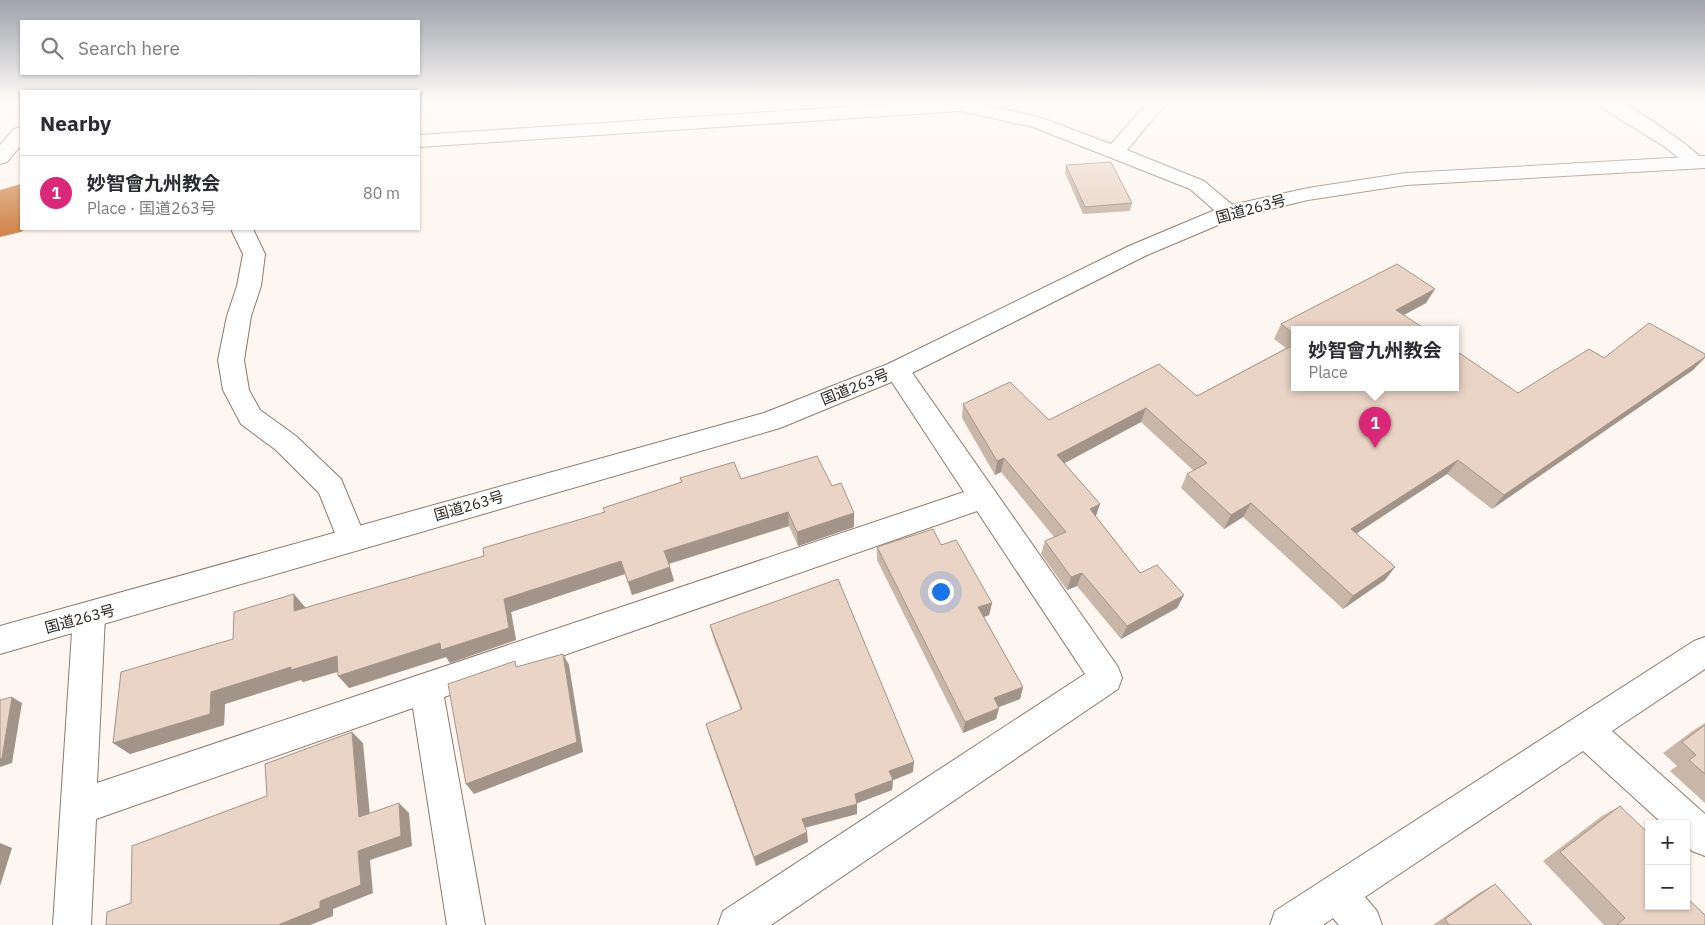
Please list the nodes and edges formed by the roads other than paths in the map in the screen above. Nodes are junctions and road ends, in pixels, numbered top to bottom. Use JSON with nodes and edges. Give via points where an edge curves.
{"nodes":[{"id":1,"x":12,"y":144,"type":"edge"},
{"id":2,"x":1094,"y":144,"type":"edge"},
{"id":3,"x":1121,"y":144,"type":"edge"},
{"id":4,"x":1672,"y":144,"type":"edge"},
{"id":5,"x":1114,"y":152,"type":"junction"},
{"id":6,"x":0,"y":158,"type":"edge"},
{"id":7,"x":1701,"y":162,"type":"edge"},
{"id":8,"x":1230,"y":212,"type":"junction"},
{"id":9,"x":242,"y":230,"type":"edge"},
{"id":10,"x":898,"y":370,"type":"junction"},
{"id":11,"x":983,"y":497,"type":"junction"},
{"id":12,"x":351,"y":540,"type":"junction"},
{"id":13,"x":90,"y":616,"type":"junction"},
{"id":14,"x":0,"y":640,"type":"edge"},
{"id":15,"x":1705,"y":651,"type":"edge"},
{"id":16,"x":426,"y":688,"type":"junction"},
{"id":17,"x":1585,"y":730,"type":"junction"},
{"id":18,"x":80,"y":807,"type":"junction"},
{"id":19,"x":1705,"y":838,"type":"edge"},
{"id":20,"x":1338,"y":894,"type":"junction"},
{"id":21,"x":72,"y":925,"type":"edge"},
{"id":22,"x":466,"y":925,"type":"edge"},
{"id":23,"x":737,"y":925,"type":"edge"},
{"id":24,"x":1289,"y":925,"type":"edge"},
{"id":25,"x":1363,"y":925,"type":"edge"}],
"edges":[{"from":1,"to":6,"type":"main road"},
{"from":2,"to":5,"type":"main road"},
{"from":3,"to":5,"type":"main road"},
{"from":4,"to":7,"type":"main road"},
{"from":5,"to":8,"type":"main road","via":[[1197,185]]},
{"from":7,"to":8,"type":"main road","name":"国道263号","via":[[1406,180],[1308,194]]},
{"from":8,"to":10,"type":"main road","name":"国道263号","via":[[1137,251]]},
{"from":9,"to":12,"type":"main road","via":[[254,254],[231,360],[236,390],[250,417],[286,443],[330,487]]},
{"from":10,"to":11,"type":"main road"},
{"from":10,"to":12,"type":"main road","name":"国道263号","via":[[771,422]]},
{"from":11,"to":16,"type":"main road"},
{"from":11,"to":23,"type":"main road","via":[[1106,678]]},
{"from":12,"to":13,"type":"main road","name":"国道263号"},
{"from":13,"to":14,"type":"main road","name":"国道263号"},
{"from":13,"to":18,"type":"main road"},
{"from":15,"to":17,"type":"main road"},
{"from":16,"to":18,"type":"main road"},
{"from":16,"to":22,"type":"main road"},
{"from":17,"to":19,"type":"main road"},
{"from":17,"to":20,"type":"main road"},
{"from":18,"to":21,"type":"main road"},
{"from":20,"to":24,"type":"main road"},
{"from":20,"to":25,"type":"main road"}]}
